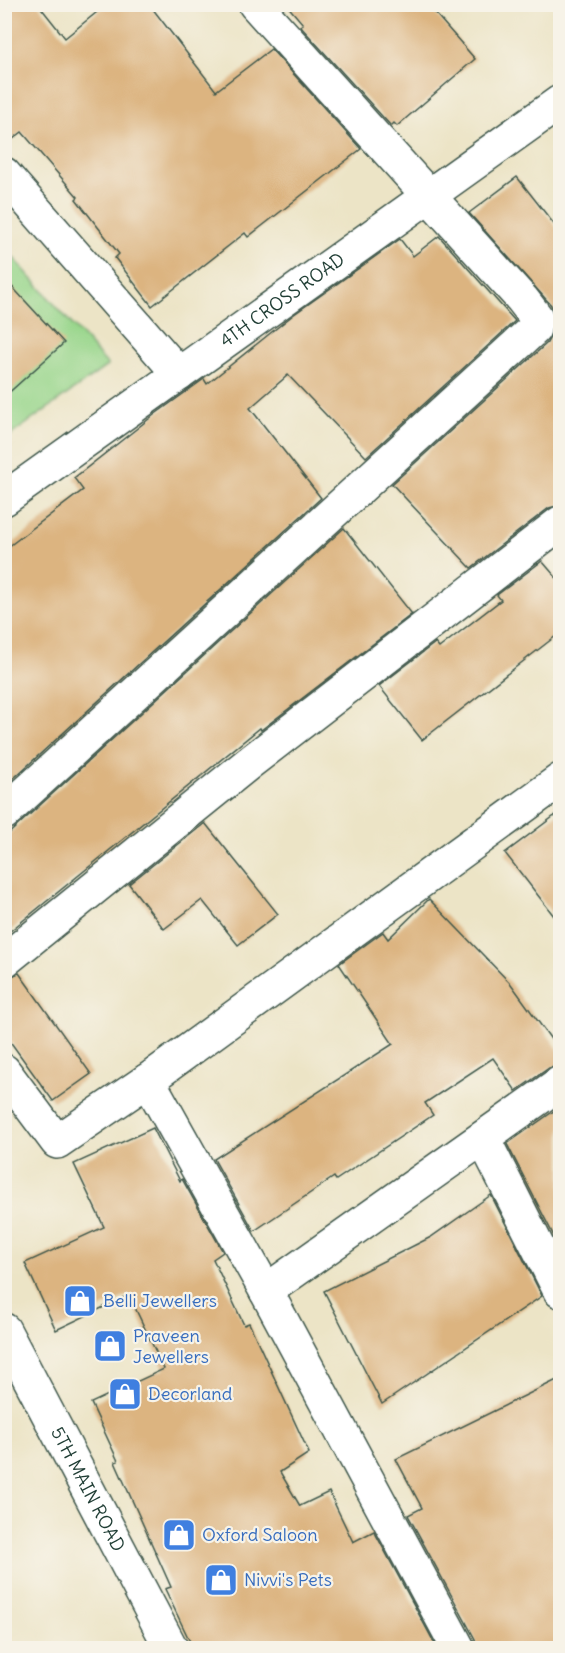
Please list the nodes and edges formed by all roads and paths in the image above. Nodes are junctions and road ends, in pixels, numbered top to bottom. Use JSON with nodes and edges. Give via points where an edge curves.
{"nodes":[{"id":1,"x":255,"y":4,"type":"edge"},
{"id":2,"x":561,"y":102,"type":"edge"},
{"id":3,"x":4,"y":174,"type":"edge"},
{"id":4,"x":428,"y":196,"type":"junction"},
{"id":5,"x":179,"y":374,"type":"junction"},
{"id":6,"x":4,"y":499,"type":"edge"},
{"id":7,"x":561,"y":523,"type":"edge"},
{"id":8,"x":561,"y":780,"type":"edge"},
{"id":9,"x":5,"y":811,"type":"edge"},
{"id":10,"x":4,"y":961,"type":"edge"},
{"id":11,"x":4,"y":1071,"type":"edge"},
{"id":12,"x":148,"y":1080,"type":"junction"},
{"id":13,"x":561,"y":1083,"type":"edge"},
{"id":14,"x":483,"y":1138,"type":"junction"},
{"id":15,"x":266,"y":1291,"type":"junction"},
{"id":16,"x":561,"y":1291,"type":"edge"},
{"id":17,"x":4,"y":1330,"type":"edge"},
{"id":18,"x":171,"y":1648,"type":"edge"},
{"id":19,"x":458,"y":1648,"type":"edge"}],
"edges":[{"from":1,"to":4,"type":"street"},
{"from":2,"to":4,"type":"street","name":"4TH CROSS ROAD"},
{"from":3,"to":5,"type":"street"},
{"from":4,"to":5,"type":"street","name":"4TH CROSS ROAD"},
{"from":4,"to":9,"type":"street","via":[[536,317],[534,329]]},
{"from":5,"to":6,"type":"street","name":"4TH CROSS ROAD"},
{"from":7,"to":10,"type":"street","via":[[249,763]]},
{"from":8,"to":12,"type":"street"},
{"from":11,"to":12,"type":"street","via":[[57,1142]]},
{"from":12,"to":15,"type":"street"},
{"from":13,"to":14,"type":"street"},
{"from":14,"to":15,"type":"street"},
{"from":14,"to":16,"type":"street"},
{"from":15,"to":19,"type":"street"},
{"from":17,"to":18,"type":"street","name":"5TH MAIN ROAD"}]}
